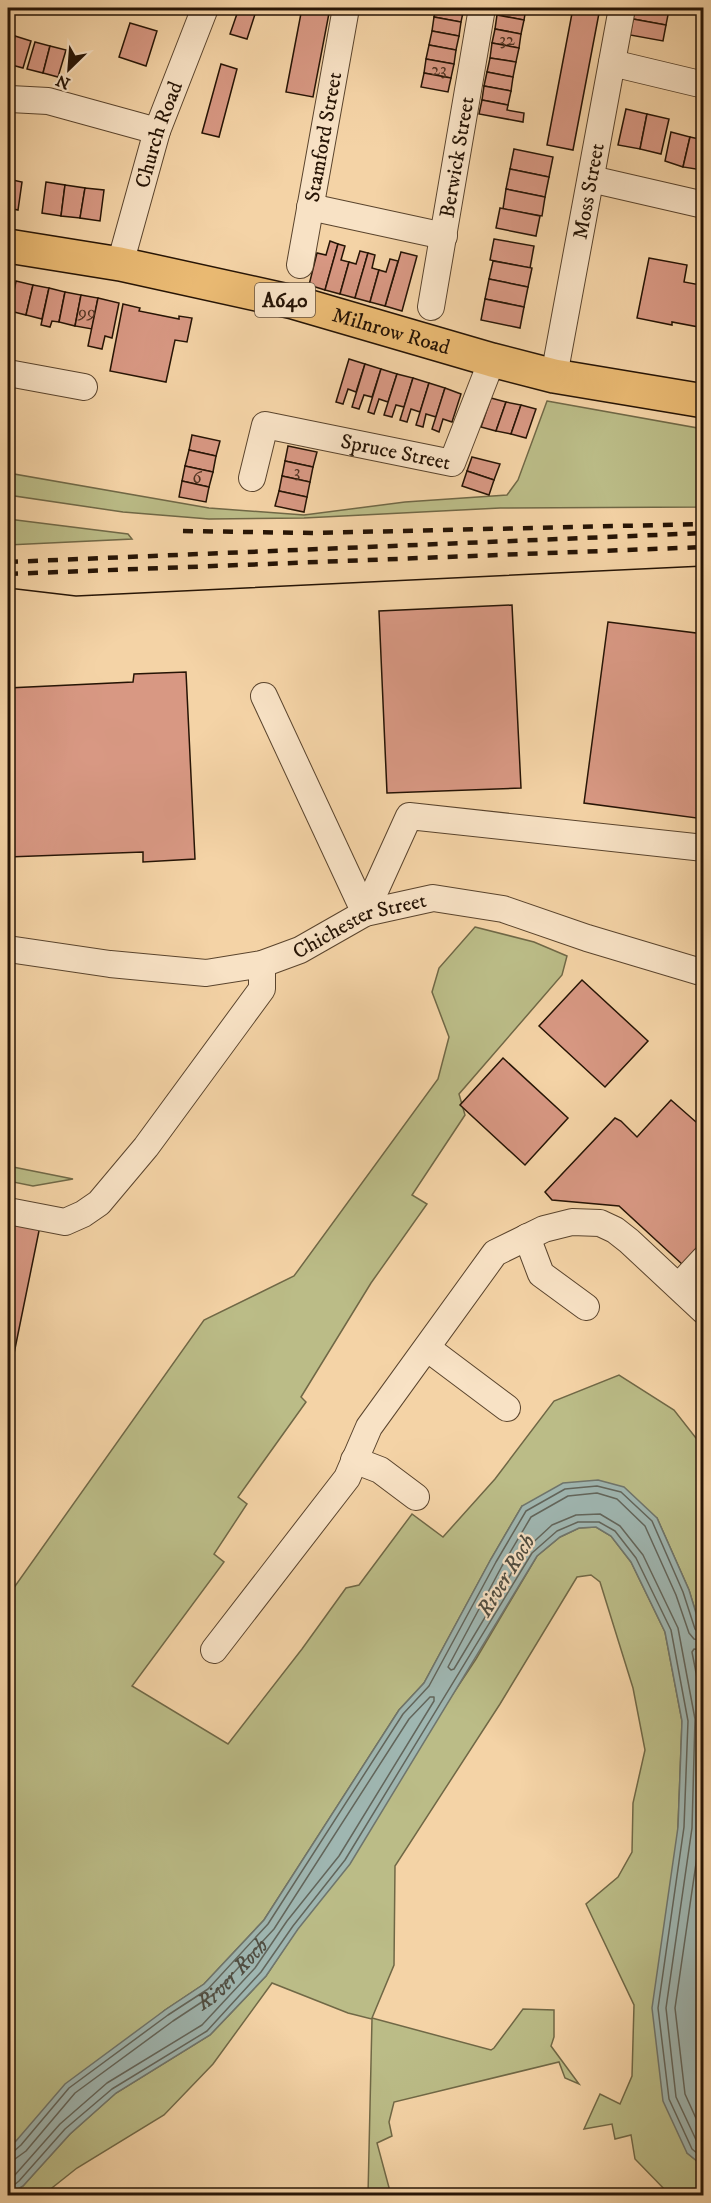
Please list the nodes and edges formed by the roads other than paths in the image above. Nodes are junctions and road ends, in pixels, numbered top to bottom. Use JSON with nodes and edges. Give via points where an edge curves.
{"nodes":[{"id":1,"x":205,"y":8,"type":"edge"},
{"id":2,"x":346,"y":8,"type":"edge"},
{"id":3,"x":482,"y":8,"type":"edge"},
{"id":4,"x":622,"y":8,"type":"edge"},
{"id":5,"x":612,"y":63,"type":"junction"},
{"id":6,"x":704,"y":85,"type":"edge"},
{"id":7,"x":8,"y":100,"type":"edge"},
{"id":8,"x":157,"y":131,"type":"junction"},
{"id":9,"x":591,"y":179,"type":"junction"},
{"id":10,"x":704,"y":205,"type":"edge"},
{"id":11,"x":310,"y":207,"type":"junction"},
{"id":12,"x":444,"y":236,"type":"junction"},
{"id":13,"x":9,"y":252,"type":"edge"},
{"id":14,"x":120,"y":264,"type":"junction"},
{"id":15,"x":300,"y":265,"type":"dead end"},
{"id":16,"x":431,"y":307,"type":"dead end"},
{"id":17,"x":492,"y":360,"type":"junction"},
{"id":18,"x":8,"y":373,"type":"edge"},
{"id":19,"x":554,"y":376,"type":"junction"},
{"id":20,"x":84,"y":387,"type":"dead end"},
{"id":21,"x":704,"y":401,"type":"edge"},
{"id":22,"x":252,"y":478,"type":"dead end"},
{"id":23,"x":264,"y":696,"type":"dead end"},
{"id":24,"x":704,"y":848,"type":"edge"},
{"id":25,"x":365,"y":913,"type":"junction"},
{"id":26,"x":8,"y":948,"type":"edge"},
{"id":27,"x":262,"y":964,"type":"junction"},
{"id":28,"x":704,"y":973,"type":"edge"},
{"id":29,"x":8,"y":1211,"type":"edge"},
{"id":30,"x":527,"y":1237,"type":"junction"},
{"id":31,"x":704,"y":1259,"type":"edge"},
{"id":32,"x":679,"y":1286,"type":"junction"},
{"id":33,"x":586,"y":1307,"type":"dead end"},
{"id":34,"x":704,"y":1311,"type":"edge"},
{"id":35,"x":427,"y":1348,"type":"junction"},
{"id":36,"x":507,"y":1408,"type":"dead end"},
{"id":37,"x":354,"y":1460,"type":"junction"},
{"id":38,"x":416,"y":1497,"type":"dead end"},
{"id":39,"x":214,"y":1650,"type":"dead end"}],
"edges":[{"from":1,"to":8,"type":"street","name":"Church Road"},
{"from":2,"to":11,"type":"street","name":"Stamford Street"},
{"from":3,"to":12,"type":"street","name":"Berwick Street"},
{"from":4,"to":5,"type":"street","name":"Moss Street"},
{"from":5,"to":6,"type":"street"},
{"from":5,"to":9,"type":"street","name":"Moss Street"},
{"from":7,"to":8,"type":"street","via":[[48,101]]},
{"from":8,"to":14,"type":"street","name":"Church Road"},
{"from":9,"to":10,"type":"street"},
{"from":9,"to":19,"type":"street","name":"Moss Street"},
{"from":11,"to":12,"type":"street"},
{"from":11,"to":15,"type":"street","name":"Stamford Street"},
{"from":12,"to":16,"type":"street","name":"Berwick Street"},
{"from":13,"to":14,"type":"main road","name":"Milnrow Road","number":"A640"},
{"from":14,"to":17,"type":"main road","name":"Milnrow Road","number":"A640","via":[[293,302]]},
{"from":17,"to":19,"type":"main road","name":"Milnrow Road","number":"A640"},
{"from":17,"to":22,"type":"street","name":"Spruce Street","via":[[452,463],[265,425]]},
{"from":18,"to":20,"type":"street"},
{"from":19,"to":21,"type":"main road","name":"Milnrow Road","number":"A640"},
{"from":23,"to":25,"type":"street"},
{"from":24,"to":25,"type":"street","via":[[409,816]]},
{"from":25,"to":27,"type":"street","name":"Chichester Street","via":[[300,950]]},
{"from":25,"to":28,"type":"street","name":"Chichester Street","via":[[433,898],[503,909]]},
{"from":26,"to":27,"type":"street","name":"Chichester Street","via":[[110,964],[206,973]]},
{"from":27,"to":29,"type":"street","via":[[262,989],[147,1147],[99,1203],[65,1222]]},
{"from":30,"to":32,"type":"street","via":[[572,1222],[600,1223],[629,1241]]},
{"from":30,"to":33,"type":"street","via":[[542,1274]]},
{"from":30,"to":35,"type":"street","via":[[495,1253]]},
{"from":31,"to":32,"type":"street"},
{"from":32,"to":34,"type":"street"},
{"from":35,"to":36,"type":"street"},
{"from":35,"to":37,"type":"street","via":[[369,1427]]},
{"from":37,"to":38,"type":"street","via":[[380,1470]]},
{"from":37,"to":39,"type":"street","via":[[346,1478]]}]}
